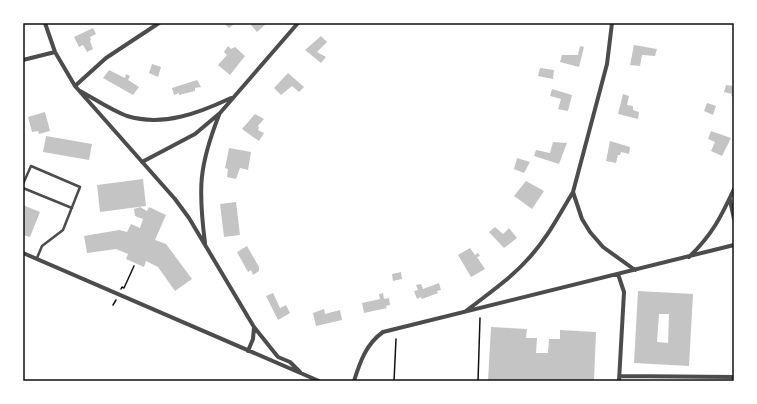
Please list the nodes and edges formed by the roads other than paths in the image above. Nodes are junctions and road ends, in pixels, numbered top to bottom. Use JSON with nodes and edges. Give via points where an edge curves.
{"nodes":[{"id":1,"x":45,"y":23,"type":"edge"},
{"id":2,"x":159,"y":23,"type":"edge"},
{"id":3,"x":298,"y":23,"type":"edge"},
{"id":4,"x":612,"y":23,"type":"edge"},
{"id":5,"x":55,"y":52,"type":"junction"},
{"id":6,"x":23,"y":60,"type":"edge"},
{"id":7,"x":75,"y":86,"type":"junction"},
{"id":8,"x":78,"y":90,"type":"junction"},
{"id":9,"x":234,"y":97,"type":"junction"},
{"id":10,"x":220,"y":113,"type":"junction"},
{"id":11,"x":142,"y":162,"type":"junction"},
{"id":12,"x":23,"y":184,"type":"edge"},
{"id":13,"x":23,"y":188,"type":"edge"},
{"id":14,"x":734,"y":189,"type":"edge"},
{"id":15,"x":573,"y":192,"type":"junction"},
{"id":16,"x":730,"y":199,"type":"junction"},
{"id":17,"x":72,"y":208,"type":"junction"},
{"id":18,"x":734,"y":219,"type":"edge"},
{"id":19,"x":205,"y":245,"type":"junction"},
{"id":20,"x":734,"y":245,"type":"edge"},
{"id":21,"x":23,"y":253,"type":"edge"},
{"id":22,"x":689,"y":257,"type":"junction"},
{"id":23,"x":36,"y":259,"type":"junction"},
{"id":24,"x":635,"y":270,"type":"junction"},
{"id":25,"x":618,"y":274,"type":"junction"},
{"id":26,"x":464,"y":312,"type":"junction"},
{"id":27,"x":254,"y":327,"type":"junction"},
{"id":28,"x":248,"y":351,"type":"junction"},
{"id":29,"x":303,"y":375,"type":"junction"},
{"id":30,"x":734,"y":377,"type":"edge"},
{"id":31,"x":619,"y":379,"type":"edge"},
{"id":32,"x":319,"y":381,"type":"edge"},
{"id":33,"x":354,"y":381,"type":"edge"}],
"edges":[{"from":1,"to":5,"type":"street"},
{"from":2,"to":7,"type":"street","via":[[106,58]]},
{"from":3,"to":9,"type":"street"},
{"from":4,"to":15,"type":"street","via":[[607,64]]},
{"from":5,"to":6,"type":"street"},
{"from":5,"to":7,"type":"street"},
{"from":7,"to":8,"type":"street"},
{"from":8,"to":9,"type":"street","via":[[127,116],[155,120],[200,112]]},
{"from":8,"to":11,"type":"street"},
{"from":9,"to":10,"type":"street"},
{"from":10,"to":11,"type":"street","via":[[195,134]]},
{"from":10,"to":19,"type":"street","via":[[208,142],[201,173],[201,210]]},
{"from":11,"to":19,"type":"street","via":[[175,200]]},
{"from":12,"to":17,"type":"lane","via":[[31,166],[80,187]]},
{"from":13,"to":17,"type":"lane"},
{"from":14,"to":16,"type":"street"},
{"from":15,"to":24,"type":"street","via":[[582,219],[590,232],[603,247]]},
{"from":15,"to":26,"type":"street","via":[[549,233],[529,259],[510,278]]},
{"from":16,"to":18,"type":"street"},
{"from":16,"to":22,"type":"street","via":[[706,240]]},
{"from":17,"to":23,"type":"lane","via":[[62,230],[42,246]]},
{"from":19,"to":27,"type":"street"},
{"from":20,"to":22,"type":"street"},
{"from":21,"to":23,"type":"street"},
{"from":22,"to":24,"type":"street"},
{"from":23,"to":28,"type":"street"},
{"from":24,"to":25,"type":"street"},
{"from":25,"to":26,"type":"street"},
{"from":25,"to":31,"type":"street","via":[[624,292]]},
{"from":26,"to":33,"type":"street","via":[[383,332],[370,343]]},
{"from":27,"to":28,"type":"street"},
{"from":27,"to":29,"type":"street","via":[[278,357],[290,362]]},
{"from":28,"to":29,"type":"street"},
{"from":29,"to":32,"type":"street"},
{"from":30,"to":31,"type":"street"}]}
